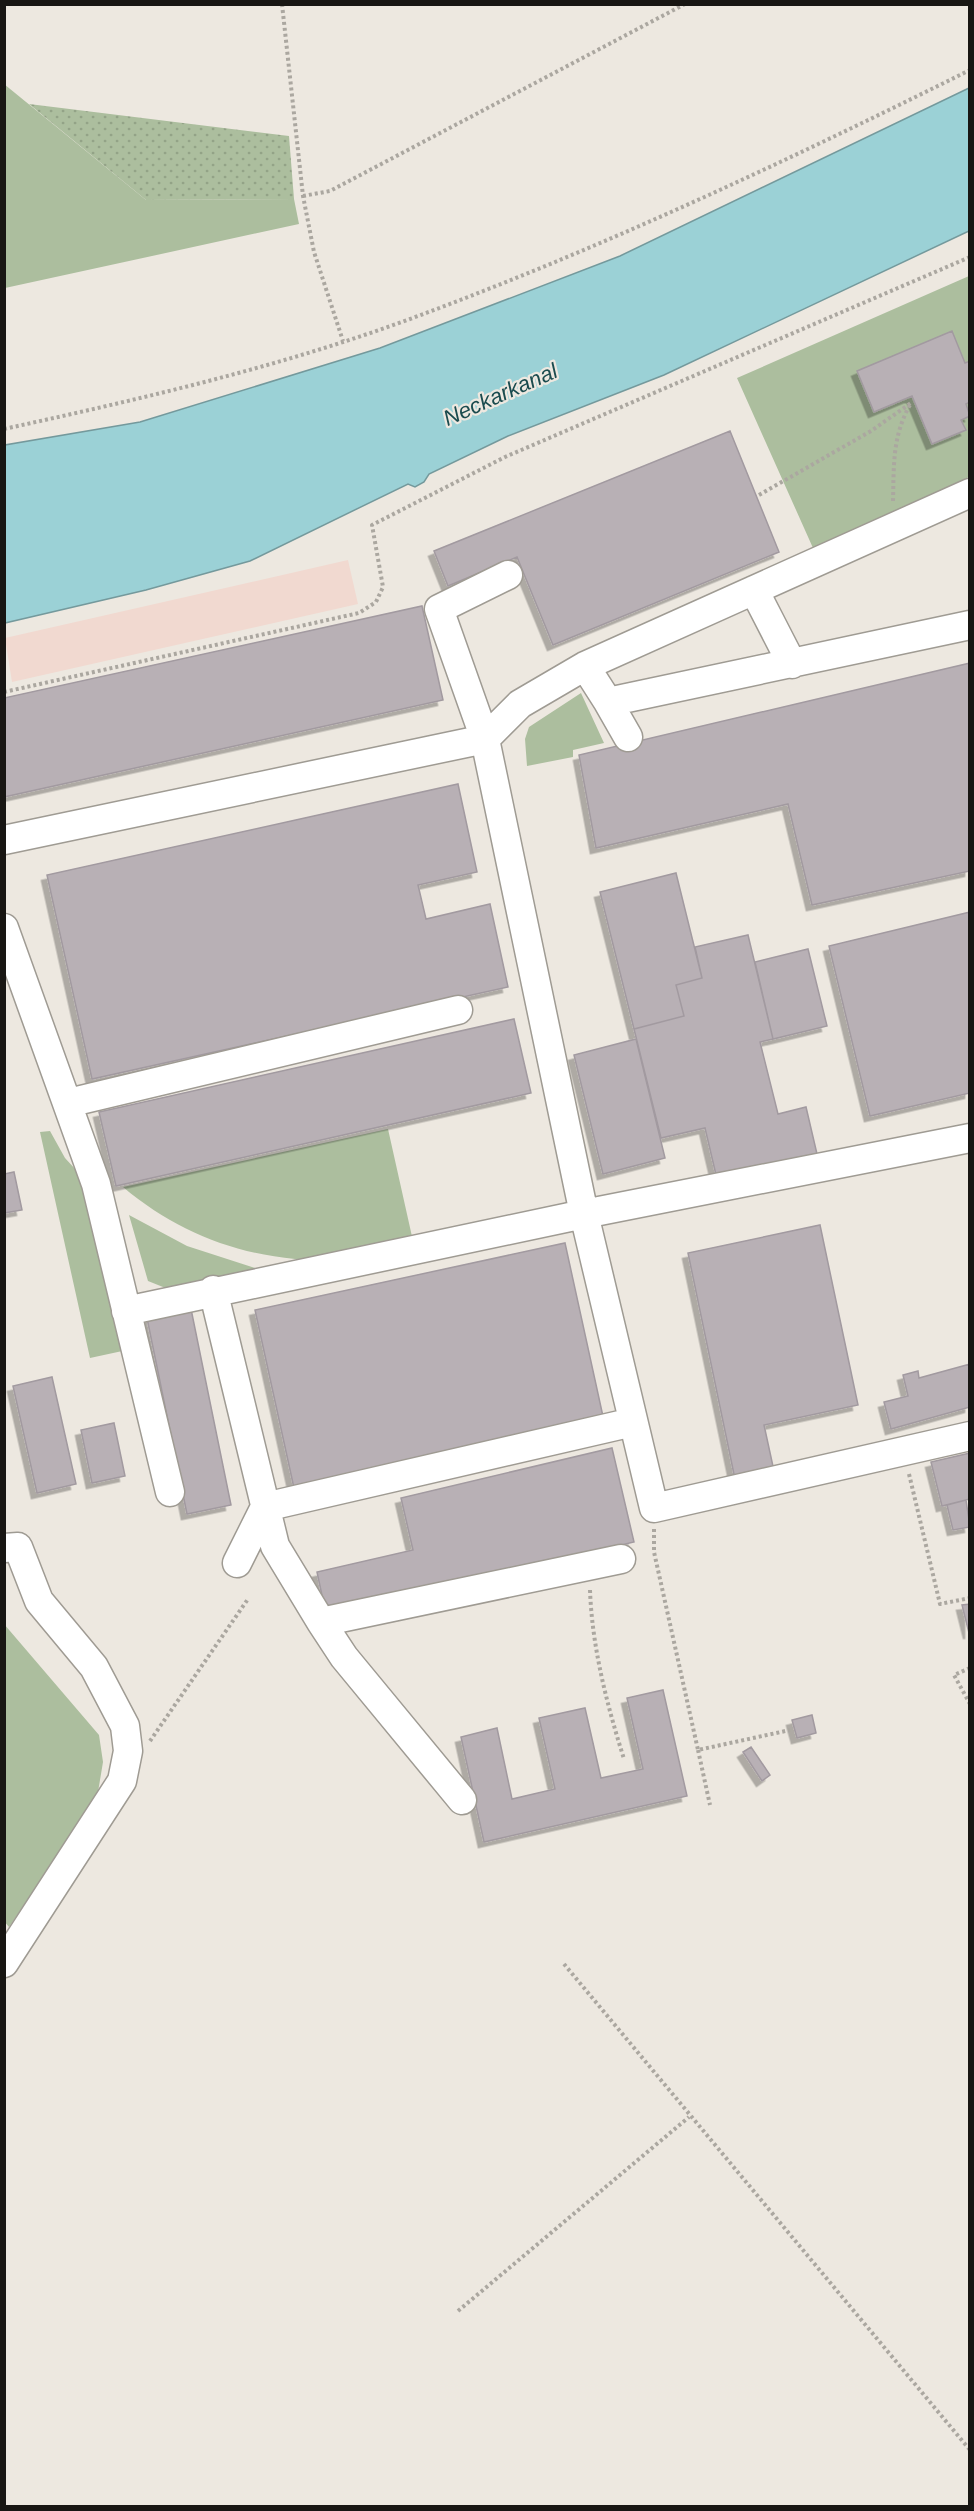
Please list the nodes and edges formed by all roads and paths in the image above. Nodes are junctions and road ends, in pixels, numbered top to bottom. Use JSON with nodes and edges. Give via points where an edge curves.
{"nodes":[{"id":1,"x":282,"y":4,"type":"edge"},
{"id":2,"x":684,"y":4,"type":"edge"},
{"id":3,"x":969,"y":70,"type":"edge"},
{"id":4,"x":303,"y":196,"type":"junction"},
{"id":5,"x":969,"y":257,"type":"edge"},
{"id":6,"x":343,"y":341,"type":"junction"},
{"id":7,"x":4,"y":429,"type":"edge"},
{"id":8,"x":759,"y":495,"type":"dead end"},
{"id":9,"x":968,"y":497,"type":"edge"},
{"id":10,"x":893,"y":527,"type":"junction"},
{"id":11,"x":508,"y":575,"type":"dead end"},
{"id":12,"x":754,"y":590,"type":"junction"},
{"id":13,"x":969,"y":625,"type":"edge"},
{"id":14,"x":792,"y":664,"type":"junction"},
{"id":15,"x":585,"y":666,"type":"junction"},
{"id":16,"x":4,"y":692,"type":"edge"},
{"id":17,"x":608,"y":702,"type":"junction"},
{"id":18,"x":628,"y":737,"type":"dead end"},
{"id":19,"x":485,"y":739,"type":"junction"},
{"id":20,"x":4,"y":840,"type":"edge"},
{"id":21,"x":4,"y":928,"type":"edge"},
{"id":22,"x":458,"y":1010,"type":"dead end"},
{"id":23,"x":68,"y":1103,"type":"junction"},
{"id":24,"x":969,"y":1138,"type":"edge"},
{"id":25,"x":584,"y":1214,"type":"junction"},
{"id":26,"x":213,"y":1290,"type":"junction"},
{"id":27,"x":126,"y":1311,"type":"junction"},
{"id":28,"x":633,"y":1422,"type":"junction"},
{"id":29,"x":969,"y":1436,"type":"edge"},
{"id":30,"x":903,"y":1450,"type":"junction"},
{"id":31,"x":170,"y":1492,"type":"dead end"},
{"id":32,"x":266,"y":1507,"type":"junction"},
{"id":33,"x":654,"y":1508,"type":"junction"},
{"id":34,"x":4,"y":1548,"type":"edge"},
{"id":35,"x":621,"y":1559,"type":"dead end"},
{"id":36,"x":237,"y":1563,"type":"dead end"},
{"id":37,"x":589,"y":1566,"type":"junction"},
{"id":38,"x":969,"y":1598,"type":"edge"},
{"id":39,"x":248,"y":1599,"type":"dead end"},
{"id":40,"x":321,"y":1623,"type":"junction"},
{"id":41,"x":969,"y":1668,"type":"edge"},
{"id":42,"x":969,"y":1704,"type":"edge"},
{"id":43,"x":790,"y":1730,"type":"dead end"},
{"id":44,"x":149,"y":1743,"type":"dead end"},
{"id":45,"x":698,"y":1750,"type":"junction"},
{"id":46,"x":624,"y":1760,"type":"dead end"},
{"id":47,"x":462,"y":1800,"type":"dead end"},
{"id":48,"x":710,"y":1805,"type":"dead end"},
{"id":49,"x":4,"y":1964,"type":"edge"},
{"id":50,"x":564,"y":1964,"type":"dead end"},
{"id":51,"x":689,"y":2116,"type":"junction"},
{"id":52,"x":458,"y":2311,"type":"dead end"},
{"id":53,"x":969,"y":2450,"type":"edge"}],
"edges":[{"from":1,"to":4,"type":"path"},
{"from":2,"to":4,"type":"path","via":[[330,191]]},
{"from":3,"to":6,"type":"path","via":[[673,212],[410,319]]},
{"from":4,"to":6,"type":"path","via":[[314,252]]},
{"from":5,"to":16,"type":"path","via":[[506,457],[372,525],[383,587],[376,602],[359,613]]},
{"from":6,"to":7,"type":"path","via":[[155,396]]},
{"from":8,"to":10,"type":"path","via":[[911,404],[899,423],[894,451]]},
{"from":9,"to":10,"type":"lane"},
{"from":10,"to":12,"type":"lane"},
{"from":11,"to":19,"type":"lane","via":[[439,609]]},
{"from":12,"to":14,"type":"lane"},
{"from":12,"to":15,"type":"lane"},
{"from":13,"to":14,"type":"lane"},
{"from":14,"to":17,"type":"lane"},
{"from":15,"to":17,"type":"lane"},
{"from":15,"to":19,"type":"lane","via":[[520,704]]},
{"from":17,"to":18,"type":"lane"},
{"from":19,"to":20,"type":"lane"},
{"from":19,"to":25,"type":"lane"},
{"from":21,"to":23,"type":"lane"},
{"from":22,"to":23,"type":"lane"},
{"from":23,"to":27,"type":"lane","via":[[96,1184]]},
{"from":24,"to":25,"type":"lane"},
{"from":25,"to":26,"type":"lane"},
{"from":25,"to":28,"type":"lane"},
{"from":26,"to":27,"type":"lane"},
{"from":26,"to":32,"type":"lane"},
{"from":27,"to":31,"type":"lane"},
{"from":28,"to":32,"type":"lane"},
{"from":28,"to":33,"type":"lane"},
{"from":29,"to":30,"type":"lane"},
{"from":30,"to":33,"type":"lane"},
{"from":30,"to":38,"type":"path","via":[[940,1604]]},
{"from":32,"to":36,"type":"lane"},
{"from":32,"to":40,"type":"lane","via":[[275,1546]]},
{"from":33,"to":45,"type":"path","via":[[654,1552]]},
{"from":34,"to":49,"type":"lane","via":[[18,1547],[39,1601],[94,1667],[124,1726],[128,1751],[122,1781]]},
{"from":35,"to":37,"type":"lane"},
{"from":37,"to":40,"type":"lane"},
{"from":37,"to":46,"type":"path","via":[[598,1652]]},
{"from":39,"to":44,"type":"path"},
{"from":40,"to":47,"type":"lane","via":[[344,1657]]},
{"from":41,"to":42,"type":"path","via":[[954,1675]]},
{"from":43,"to":45,"type":"path"},
{"from":45,"to":48,"type":"path"},
{"from":50,"to":51,"type":"path"},
{"from":51,"to":52,"type":"path"},
{"from":51,"to":53,"type":"path"}]}
